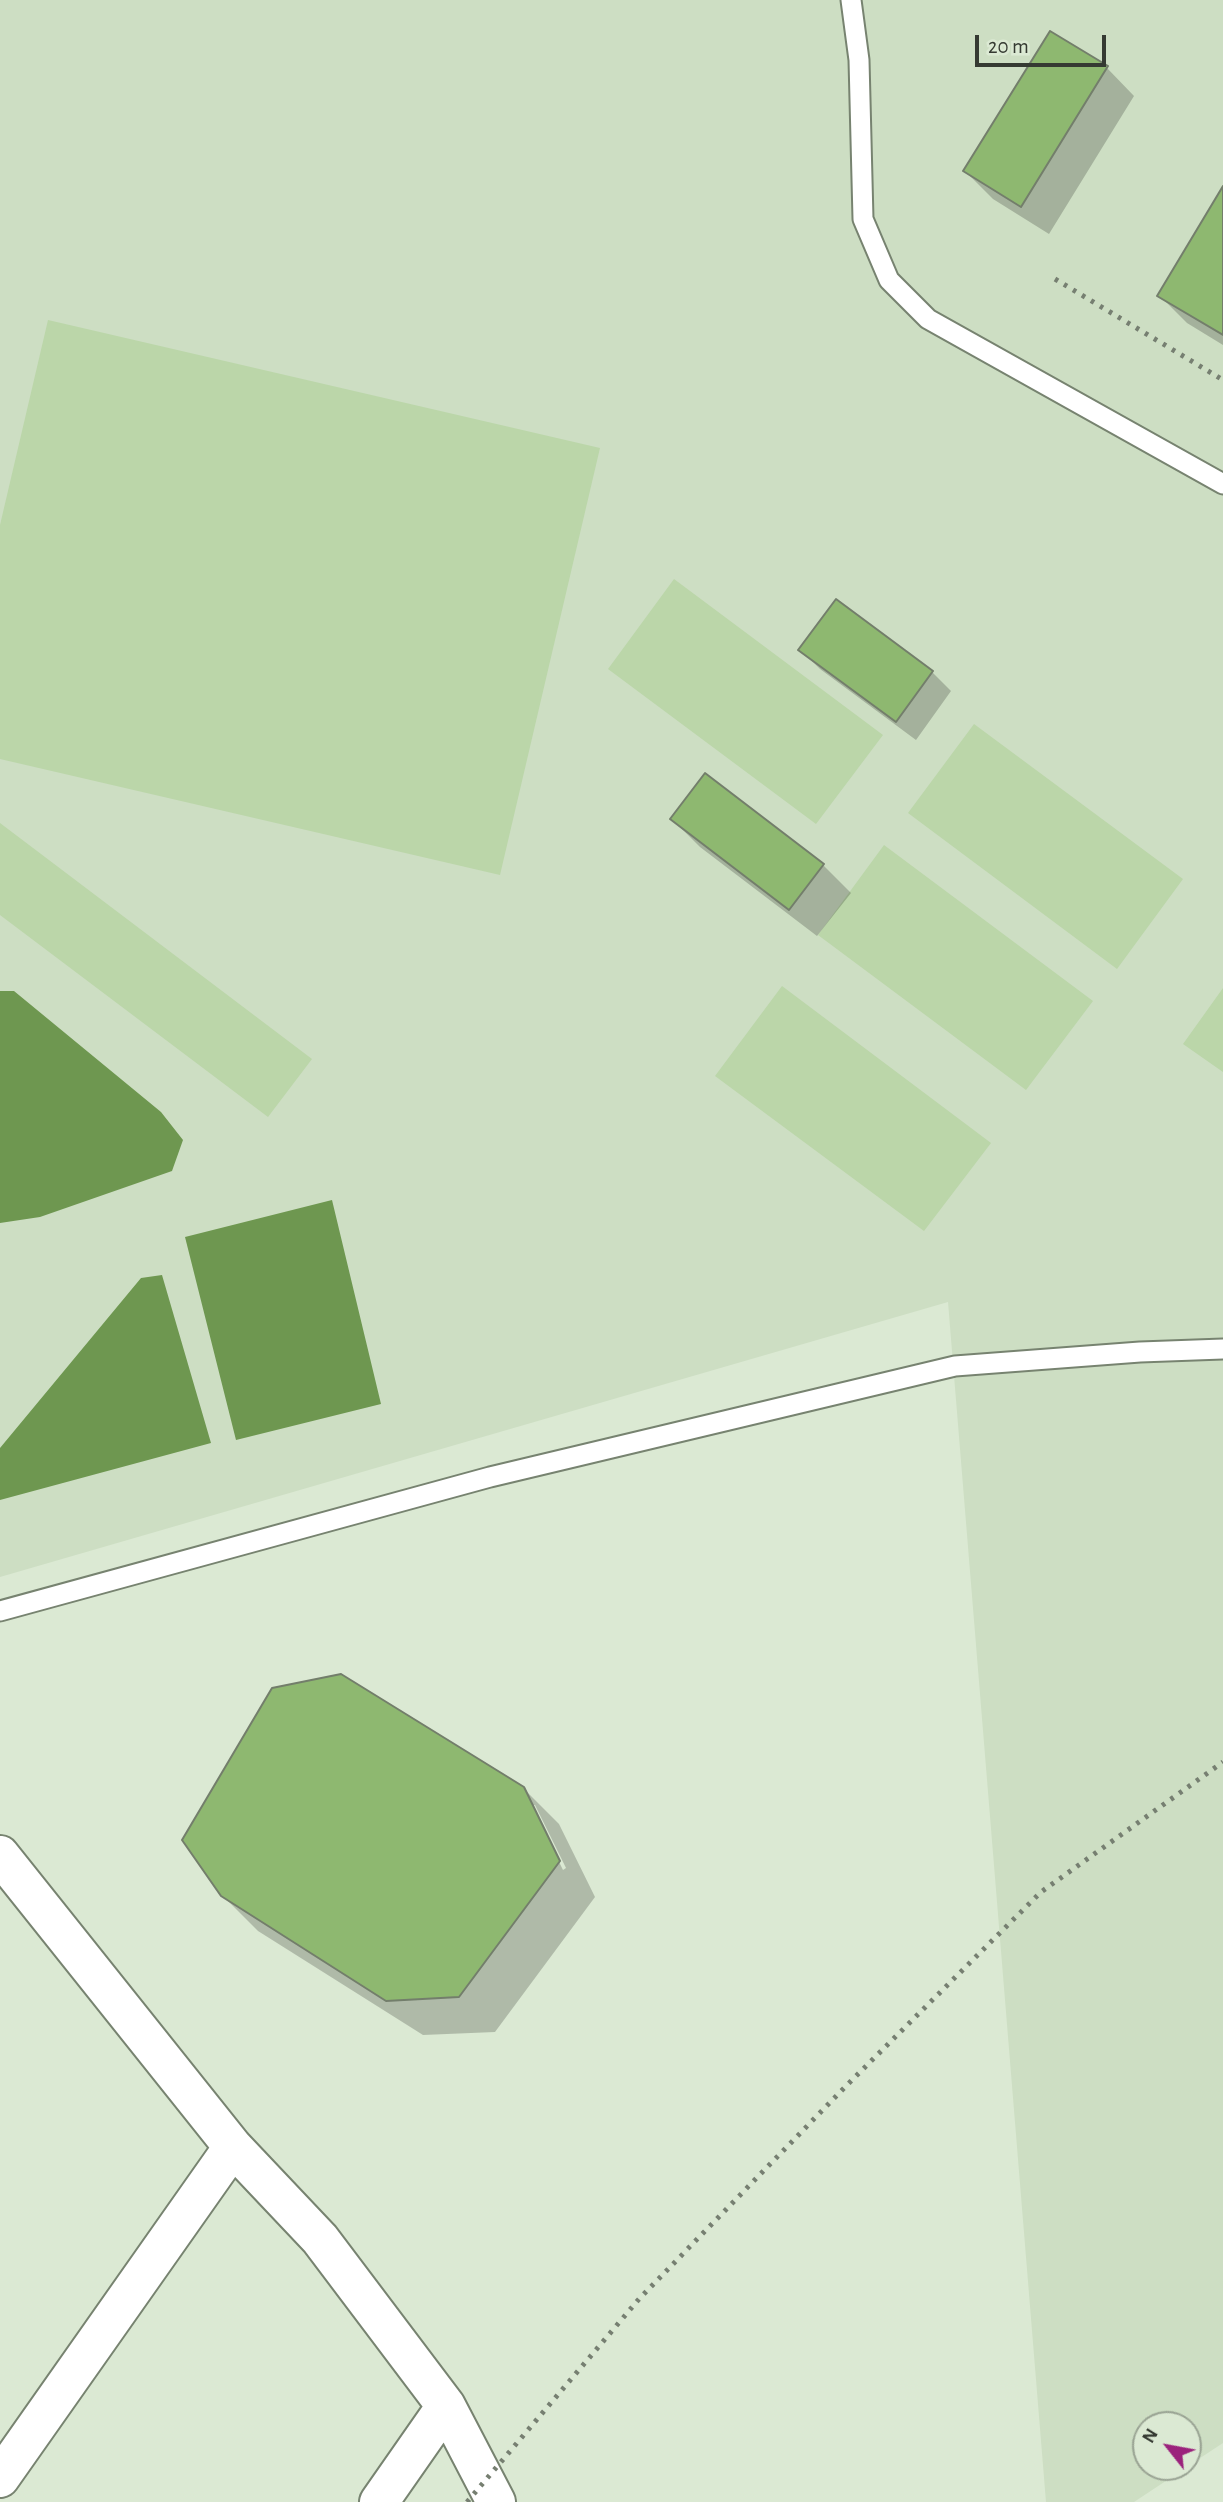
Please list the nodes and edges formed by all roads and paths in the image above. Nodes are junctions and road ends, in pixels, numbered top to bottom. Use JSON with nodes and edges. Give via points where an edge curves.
{"nodes":[{"id":1,"x":851,"y":0,"type":"edge"},
{"id":2,"x":1223,"y":484,"type":"edge"},
{"id":3,"x":1223,"y":1349,"type":"edge"},
{"id":4,"x":0,"y":1611,"type":"edge"},
{"id":5,"x":0,"y":1855,"type":"edge"},
{"id":6,"x":233,"y":2147,"type":"junction"},
{"id":7,"x":446,"y":2406,"type":"junction"},
{"id":8,"x":0,"y":2478,"type":"edge"},
{"id":9,"x":379,"y":2502,"type":"edge"},
{"id":10,"x":496,"y":2502,"type":"edge"}],
"edges":[{"from":1,"to":2,"type":"lane","via":[[859,60],[863,219],[889,280],[928,318]]},
{"from":3,"to":4,"type":"lane","via":[[955,1366],[490,1477]]},
{"from":5,"to":6,"type":"street"},
{"from":6,"to":7,"type":"street","via":[[320,2239]]},
{"from":6,"to":8,"type":"street"},
{"from":7,"to":9,"type":"street"},
{"from":7,"to":10,"type":"street"}]}
